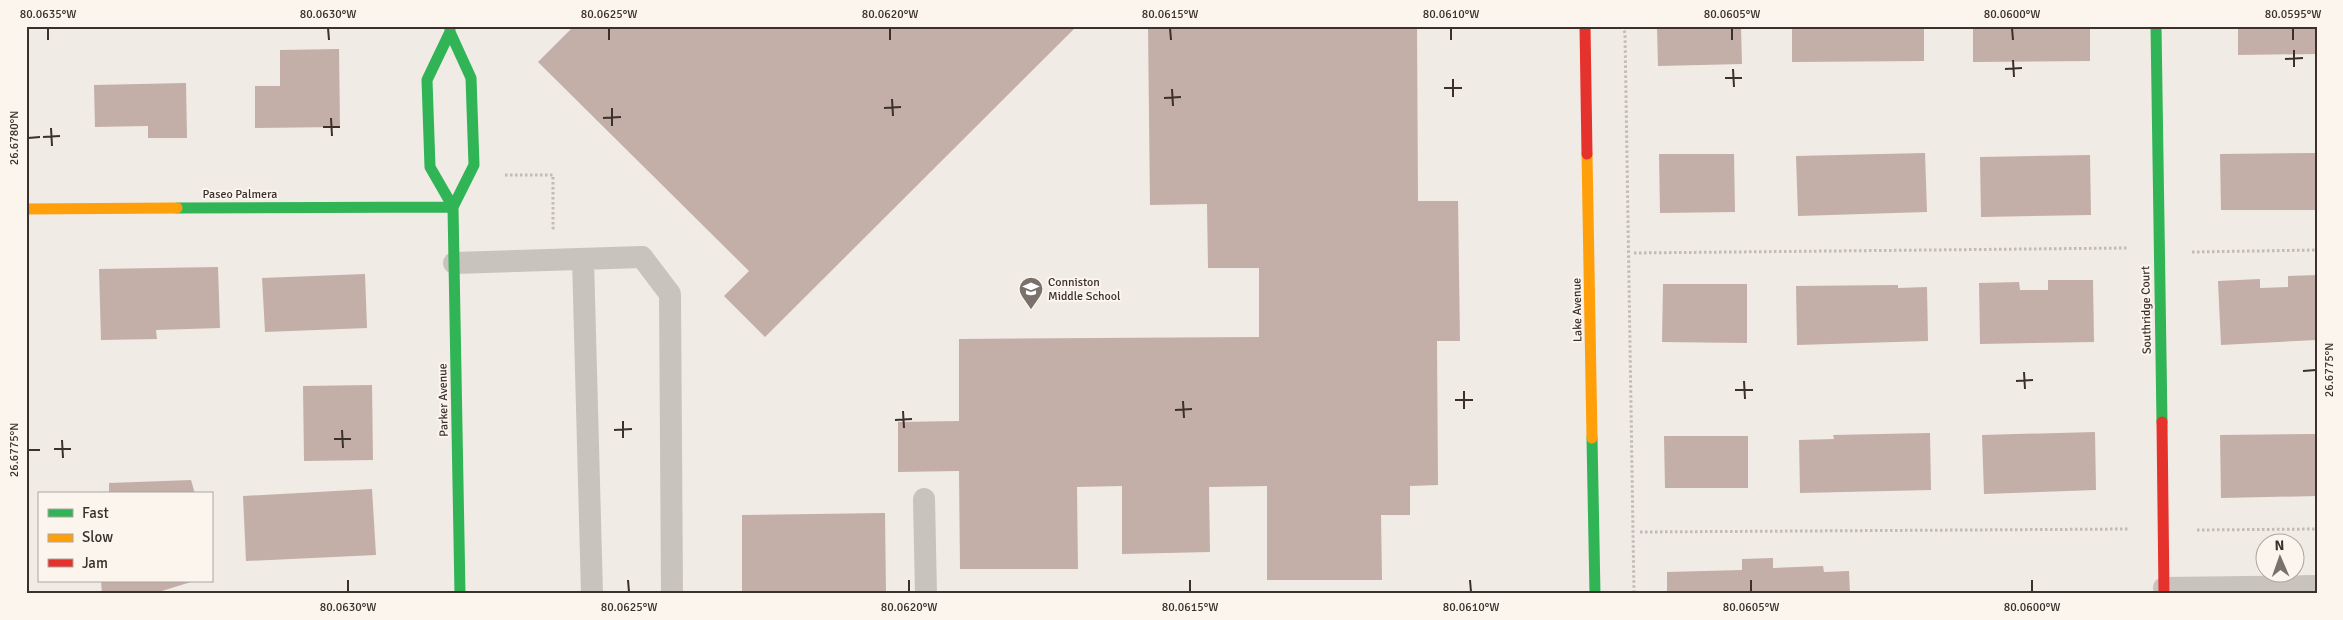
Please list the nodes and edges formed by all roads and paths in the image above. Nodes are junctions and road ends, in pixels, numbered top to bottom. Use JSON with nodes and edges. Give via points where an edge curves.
{"nodes":[{"id":1,"x":1585,"y":26,"type":"edge"},
{"id":2,"x":1622,"y":26,"type":"edge"},
{"id":3,"x":2156,"y":26,"type":"edge"},
{"id":4,"x":452,"y":28,"type":"edge"},
{"id":5,"x":453,"y":206,"type":"junction"},
{"id":6,"x":26,"y":209,"type":"edge"},
{"id":7,"x":2132,"y":248,"type":"dead end"},
{"id":8,"x":2317,"y":250,"type":"edge"},
{"id":9,"x":2189,"y":252,"type":"dead end"},
{"id":10,"x":1634,"y":253,"type":"dead end"},
{"id":11,"x":583,"y":259,"type":"junction"},
{"id":12,"x":454,"y":263,"type":"junction"},
{"id":13,"x":924,"y":499,"type":"dead end"},
{"id":14,"x":2137,"y":529,"type":"dead end"},
{"id":15,"x":2317,"y":529,"type":"edge"},
{"id":16,"x":2191,"y":530,"type":"dead end"},
{"id":17,"x":1640,"y":532,"type":"dead end"},
{"id":18,"x":2317,"y":586,"type":"edge"},
{"id":19,"x":2164,"y":591,"type":"edge"},
{"id":20,"x":460,"y":594,"type":"edge"},
{"id":21,"x":592,"y":594,"type":"edge"},
{"id":22,"x":672,"y":594,"type":"edge"},
{"id":23,"x":926,"y":594,"type":"edge"},
{"id":24,"x":1595,"y":594,"type":"edge"},
{"id":25,"x":1634,"y":594,"type":"edge"}],
"edges":[{"from":1,"to":24,"type":"street","name":"Lake Avenue"},
{"from":2,"to":25,"type":"path","via":[[1625,33]]},
{"from":3,"to":19,"type":"street","name":"Southridge Court"},
{"from":4,"to":5,"type":"street","name":"Parker Avenue","via":[[471,78],[474,164]]},
{"from":4,"to":5,"type":"street","name":"Parker Avenue","via":[[427,80],[430,167]]},
{"from":5,"to":6,"type":"street","name":"Paseo Palmera"},
{"from":5,"to":12,"type":"street","name":"Parker Avenue"},
{"from":7,"to":10,"type":"path"},
{"from":8,"to":9,"type":"path"},
{"from":11,"to":12,"type":"lane"},
{"from":11,"to":21,"type":"lane"},
{"from":11,"to":22,"type":"lane","via":[[642,257],[670,294]]},
{"from":12,"to":20,"type":"street","name":"Parker Avenue"},
{"from":13,"to":23,"type":"lane"},
{"from":14,"to":17,"type":"path"},
{"from":15,"to":16,"type":"path"},
{"from":18,"to":19,"type":"lane"}]}
